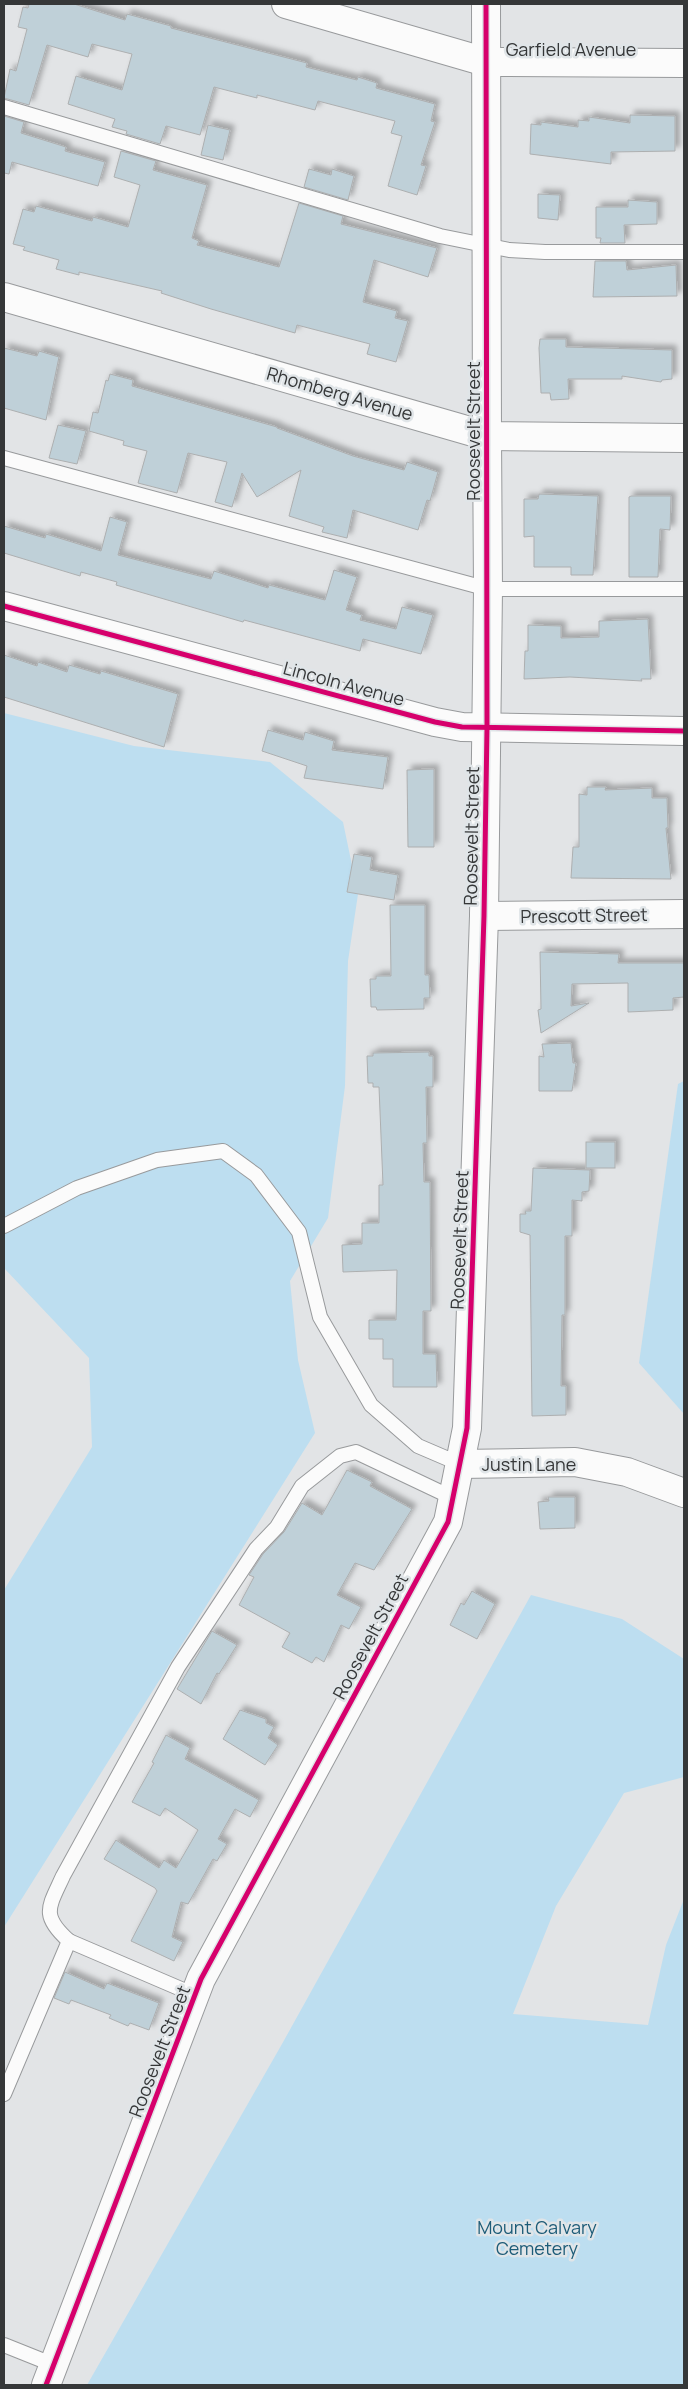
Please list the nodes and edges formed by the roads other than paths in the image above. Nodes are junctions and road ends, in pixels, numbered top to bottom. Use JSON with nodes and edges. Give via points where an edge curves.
{"nodes":[{"id":1,"x":286,"y":4,"type":"edge"},
{"id":2,"x":486,"y":4,"type":"edge"},
{"id":3,"x":486,"y":62,"type":"junction"},
{"id":4,"x":684,"y":63,"type":"edge"},
{"id":5,"x":4,"y":106,"type":"edge"},
{"id":6,"x":485,"y":245,"type":"junction"},
{"id":7,"x":684,"y":252,"type":"edge"},
{"id":8,"x":4,"y":297,"type":"edge"},
{"id":9,"x":487,"y":436,"type":"junction"},
{"id":10,"x":684,"y":438,"type":"edge"},
{"id":11,"x":4,"y":458,"type":"edge"},
{"id":12,"x":488,"y":589,"type":"junction"},
{"id":13,"x":684,"y":589,"type":"edge"},
{"id":14,"x":4,"y":606,"type":"edge"},
{"id":15,"x":487,"y":728,"type":"junction"},
{"id":16,"x":684,"y":732,"type":"edge"},
{"id":17,"x":684,"y":914,"type":"edge"},
{"id":18,"x":484,"y":916,"type":"junction"},
{"id":19,"x":4,"y":1226,"type":"edge"},
{"id":20,"x":460,"y":1464,"type":"junction"},
{"id":21,"x":684,"y":1493,"type":"edge"},
{"id":22,"x":452,"y":1498,"type":"junction"},
{"id":23,"x":69,"y":1941,"type":"junction"},
{"id":24,"x":195,"y":1995,"type":"junction"},
{"id":25,"x":4,"y":2094,"type":"edge"},
{"id":26,"x":4,"y":2345,"type":"edge"},
{"id":27,"x":50,"y":2375,"type":"edge"}],
"edges":[{"from":1,"to":3,"type":"street","name":"Garfield Avenue"},
{"from":2,"to":3,"type":"street","name":"Roosevelt Street"},
{"from":3,"to":4,"type":"street","name":"Garfield Avenue"},
{"from":3,"to":6,"type":"street","name":"Roosevelt Street"},
{"from":5,"to":6,"type":"lane","via":[[440,236]]},
{"from":6,"to":7,"type":"lane","via":[[545,252]]},
{"from":6,"to":9,"type":"street","name":"Roosevelt Street"},
{"from":8,"to":9,"type":"street","name":"Rhomberg Avenue"},
{"from":9,"to":10,"type":"street","name":"Rhomberg Avenue"},
{"from":9,"to":12,"type":"street","name":"Roosevelt Street"},
{"from":11,"to":12,"type":"lane"},
{"from":12,"to":13,"type":"lane"},
{"from":12,"to":15,"type":"street","name":"Roosevelt Street"},
{"from":14,"to":15,"type":"street","name":"Lincoln Avenue","via":[[435,722]]},
{"from":15,"to":16,"type":"street","name":"Lincoln Avenue"},
{"from":15,"to":18,"type":"street","name":"Roosevelt Street"},
{"from":17,"to":18,"type":"street","name":"Prescott Street"},
{"from":18,"to":20,"type":"street","name":"Roosevelt Street","via":[[467,1428]]},
{"from":19,"to":20,"type":"lane","via":[[77,1188],[157,1160],[223,1151],[256,1175],[299,1232],[320,1317],[371,1405],[418,1446]]},
{"from":20,"to":21,"type":"street","name":"Justin Lane","via":[[574,1462],[628,1472]]},
{"from":20,"to":22,"type":"street","name":"Roosevelt Street"},
{"from":22,"to":23,"type":"lane","via":[[356,1452],[340,1456],[302,1486],[277,1527],[256,1549],[178,1667],[64,1876],[50,1904],[49,1917]]},
{"from":22,"to":24,"type":"street","name":"Roosevelt Street","via":[[448,1522]]},
{"from":23,"to":24,"type":"lane"},
{"from":23,"to":25,"type":"lane"},
{"from":24,"to":27,"type":"street","name":"Roosevelt Street"},
{"from":26,"to":27,"type":"lane"}]}
